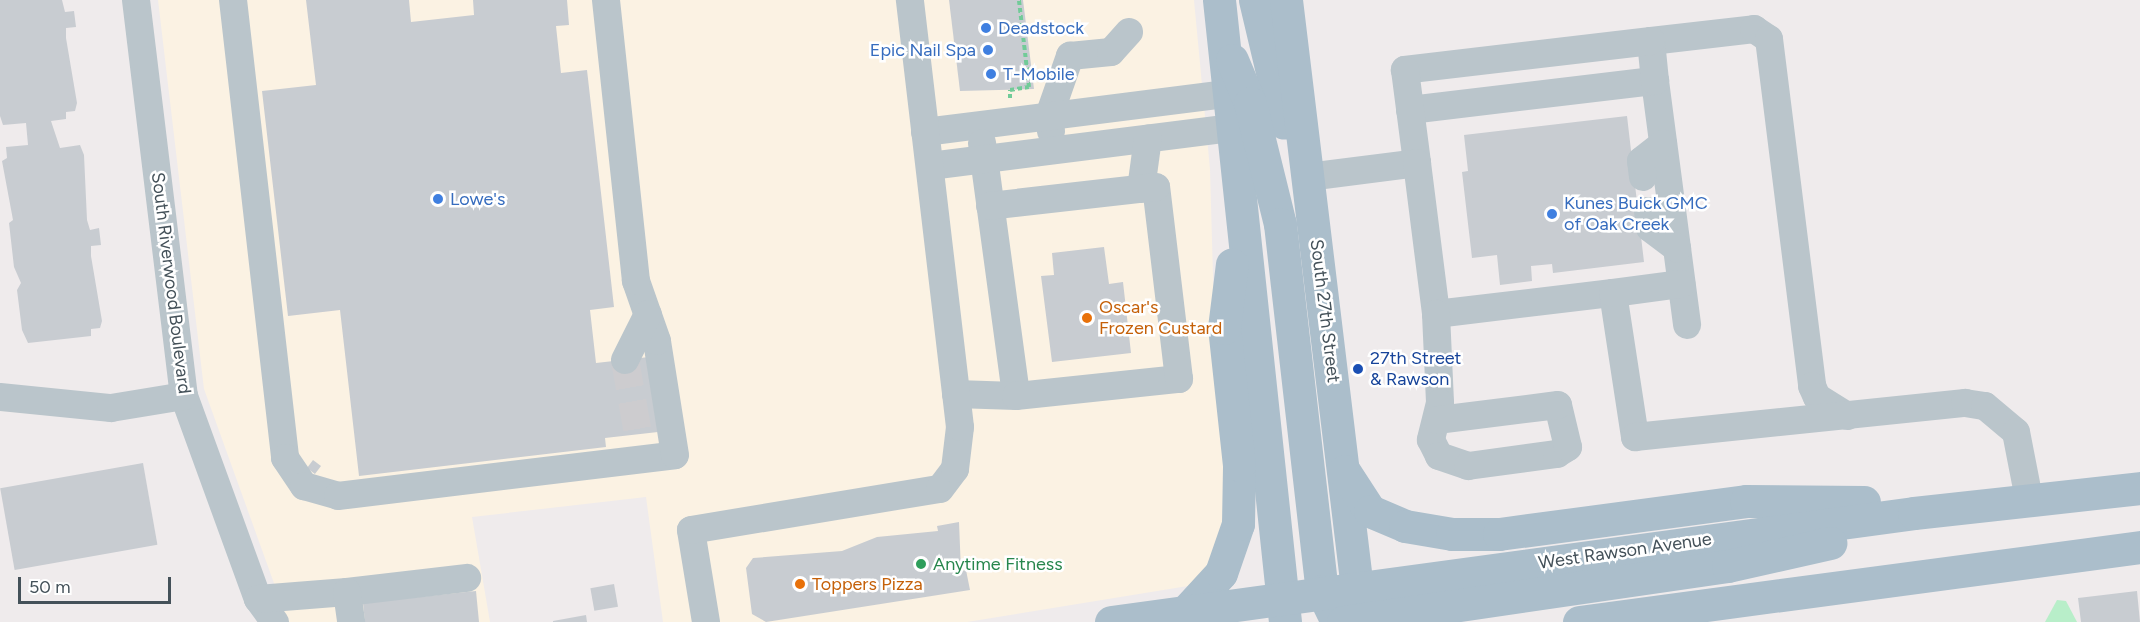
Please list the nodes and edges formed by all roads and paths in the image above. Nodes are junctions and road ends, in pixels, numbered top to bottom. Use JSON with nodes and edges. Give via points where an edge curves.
{"nodes":[{"id":1,"x":136,"y":0,"type":"edge"},
{"id":2,"x":233,"y":0,"type":"edge"},
{"id":3,"x":606,"y":0,"type":"edge"},
{"id":4,"x":910,"y":0,"type":"edge"},
{"id":5,"x":1019,"y":0,"type":"edge"},
{"id":6,"x":1219,"y":0,"type":"edge"},
{"id":7,"x":1255,"y":0,"type":"edge"},
{"id":8,"x":1286,"y":0,"type":"edge"},
{"id":9,"x":1129,"y":32,"type":"dead end"},
{"id":10,"x":1651,"y":41,"type":"junction"},
{"id":11,"x":1224,"y":42,"type":"junction"},
{"id":12,"x":1655,"y":81,"type":"junction"},
{"id":13,"x":1225,"y":94,"type":"junction"},
{"id":14,"x":1410,"y":110,"type":"junction"},
{"id":15,"x":1049,"y":116,"type":"junction"},
{"id":16,"x":1013,"y":121,"type":"junction"},
{"id":17,"x":979,"y":125,"type":"junction"},
{"id":18,"x":1229,"y":128,"type":"junction"},
{"id":19,"x":926,"y":132,"type":"junction"},
{"id":20,"x":1148,"y":138,"type":"junction"},
{"id":21,"x":1664,"y":144,"type":"junction"},
{"id":22,"x":1054,"y":151,"type":"junction"},
{"id":23,"x":985,"y":160,"type":"junction"},
{"id":24,"x":1417,"y":163,"type":"junction"},
{"id":25,"x":930,"y":166,"type":"junction"},
{"id":26,"x":1308,"y":177,"type":"junction"},
{"id":27,"x":1643,"y":177,"type":"dead end"},
{"id":28,"x":1141,"y":189,"type":"junction"},
{"id":29,"x":990,"y":206,"type":"junction"},
{"id":30,"x":1648,"y":211,"type":"dead end"},
{"id":31,"x":1239,"y":212,"type":"junction"},
{"id":32,"x":1677,"y":248,"type":"junction"},
{"id":33,"x":1682,"y":284,"type":"junction"},
{"id":34,"x":1613,"y":292,"type":"junction"},
{"id":35,"x":648,"y":314,"type":"junction"},
{"id":36,"x":1436,"y":314,"type":"junction"},
{"id":37,"x":1687,"y":325,"type":"dead end"},
{"id":38,"x":625,"y":360,"type":"tunnel mouth"},
{"id":39,"x":956,"y":394,"type":"junction"},
{"id":40,"x":184,"y":396,"type":"junction"},
{"id":41,"x":1016,"y":396,"type":"junction"},
{"id":42,"x":0,"y":397,"type":"edge"},
{"id":43,"x":1848,"y":416,"type":"junction"},
{"id":44,"x":1437,"y":420,"type":"dead end"},
{"id":45,"x":1344,"y":471,"type":"junction"},
{"id":46,"x":2140,"y":488,"type":"edge"},
{"id":47,"x":2029,"y":499,"type":"junction"},
{"id":48,"x":1995,"y":503,"type":"junction"},
{"id":49,"x":2140,"y":547,"type":"edge"},
{"id":50,"x":467,"y":578,"type":"dead end"},
{"id":51,"x":347,"y":592,"type":"junction"},
{"id":52,"x":1189,"y":608,"type":"junction"},
{"id":53,"x":1283,"y":608,"type":"edge"},
{"id":54,"x":255,"y":611,"type":"edge"},
{"id":55,"x":1333,"y":613,"type":"edge"},
{"id":56,"x":275,"y":622,"type":"edge"},
{"id":57,"x":351,"y":622,"type":"edge"},
{"id":58,"x":706,"y":622,"type":"edge"},
{"id":59,"x":1112,"y":622,"type":"edge"},
{"id":60,"x":1579,"y":622,"type":"edge"}],
"edges":[{"from":1,"to":40,"type":"street","name":"South Riverwood Boulevard"},
{"from":2,"to":35,"type":"street","via":[[285,458],[304,486],[338,496],[639,447],[675,455],[663,370]]},
{"from":3,"to":35,"type":"street","via":[[636,281]]},
{"from":4,"to":19,"type":"street"},
{"from":5,"to":16,"type":"path","via":[[1029,87],[1010,90]]},
{"from":6,"to":11,"type":"main road"},
{"from":7,"to":26,"type":"main road","via":[[1281,117]]},
{"from":8,"to":26,"type":"main road","name":"South 27th Street"},
{"from":9,"to":15,"type":"street","via":[[1111,52],[1070,56]]},
{"from":10,"to":12,"type":"street"},
{"from":10,"to":14,"type":"street","via":[[1405,70]]},
{"from":10,"to":43,"type":"street","via":[[1754,29],[1769,39],[1812,386],[1817,398]]},
{"from":11,"to":13,"type":"main road"},
{"from":11,"to":55,"type":"main road","via":[[1250,103],[1280,224]]},
{"from":12,"to":14,"type":"street"},
{"from":12,"to":21,"type":"street"},
{"from":13,"to":15,"type":"street"},
{"from":13,"to":18,"type":"main road"},
{"from":14,"to":24,"type":"street"},
{"from":15,"to":16,"type":"street"},
{"from":15,"to":22,"type":"street"},
{"from":16,"to":17,"type":"street"},
{"from":17,"to":19,"type":"street"},
{"from":17,"to":23,"type":"street"},
{"from":18,"to":20,"type":"street"},
{"from":18,"to":31,"type":"main road"},
{"from":19,"to":25,"type":"street"},
{"from":20,"to":22,"type":"street"},
{"from":20,"to":28,"type":"street"},
{"from":21,"to":27,"type":"street","via":[[1641,161]]},
{"from":21,"to":32,"type":"street"},
{"from":22,"to":23,"type":"street"},
{"from":23,"to":25,"type":"street"},
{"from":23,"to":29,"type":"street"},
{"from":24,"to":26,"type":"street"},
{"from":24,"to":36,"type":"street"},
{"from":25,"to":39,"type":"street"},
{"from":26,"to":45,"type":"main road","name":"South 27th Street"},
{"from":28,"to":29,"type":"street"},
{"from":28,"to":41,"type":"street","via":[[1156,187],[1179,379]]},
{"from":29,"to":41,"type":"street"},
{"from":30,"to":32,"type":"street","via":[[1650,228]]},
{"from":31,"to":52,"type":"main road","via":[[1224,328],[1239,465],[1238,524],[1221,573]]},
{"from":31,"to":53,"type":"main road"},
{"from":32,"to":33,"type":"street"},
{"from":33,"to":34,"type":"street"},
{"from":33,"to":37,"type":"street"},
{"from":34,"to":36,"type":"street"},
{"from":34,"to":43,"type":"street","via":[[1635,437]]},
{"from":35,"to":38,"type":"street"},
{"from":36,"to":44,"type":"street","via":[[1441,355]]},
{"from":39,"to":41,"type":"street"},
{"from":39,"to":58,"type":"street","via":[[960,427],[955,469],[940,489],[691,530]]},
{"from":40,"to":42,"type":"street","via":[[111,408]]},
{"from":40,"to":54,"type":"street","name":"South Riverwood Boulevard"},
{"from":43,"to":47,"type":"street","via":[[1965,403],[1985,406],[2016,432]]},
{"from":45,"to":48,"type":"main road","via":[[1358,500],[1377,516],[1452,534],[1499,534],[1746,501]]},
{"from":45,"to":55,"type":"main road","name":"South 27th Street"},
{"from":46,"to":47,"type":"main road","name":"West Rawson Avenue"},
{"from":47,"to":48,"type":"main road","name":"West Rawson Avenue"},
{"from":48,"to":55,"type":"main road","name":"West Rawson Avenue","via":[[1914,513]]},
{"from":49,"to":60,"type":"main road"},
{"from":50,"to":51,"type":"street"},
{"from":51,"to":54,"type":"street"},
{"from":51,"to":57,"type":"street"},
{"from":52,"to":53,"type":"main road","name":"West Rawson Avenue"},
{"from":52,"to":59,"type":"main road","name":"West Rawson Avenue"},
{"from":53,"to":55,"type":"main road","name":"West Rawson Avenue"},
{"from":54,"to":56,"type":"street","name":"South Riverwood Boulevard"}]}
